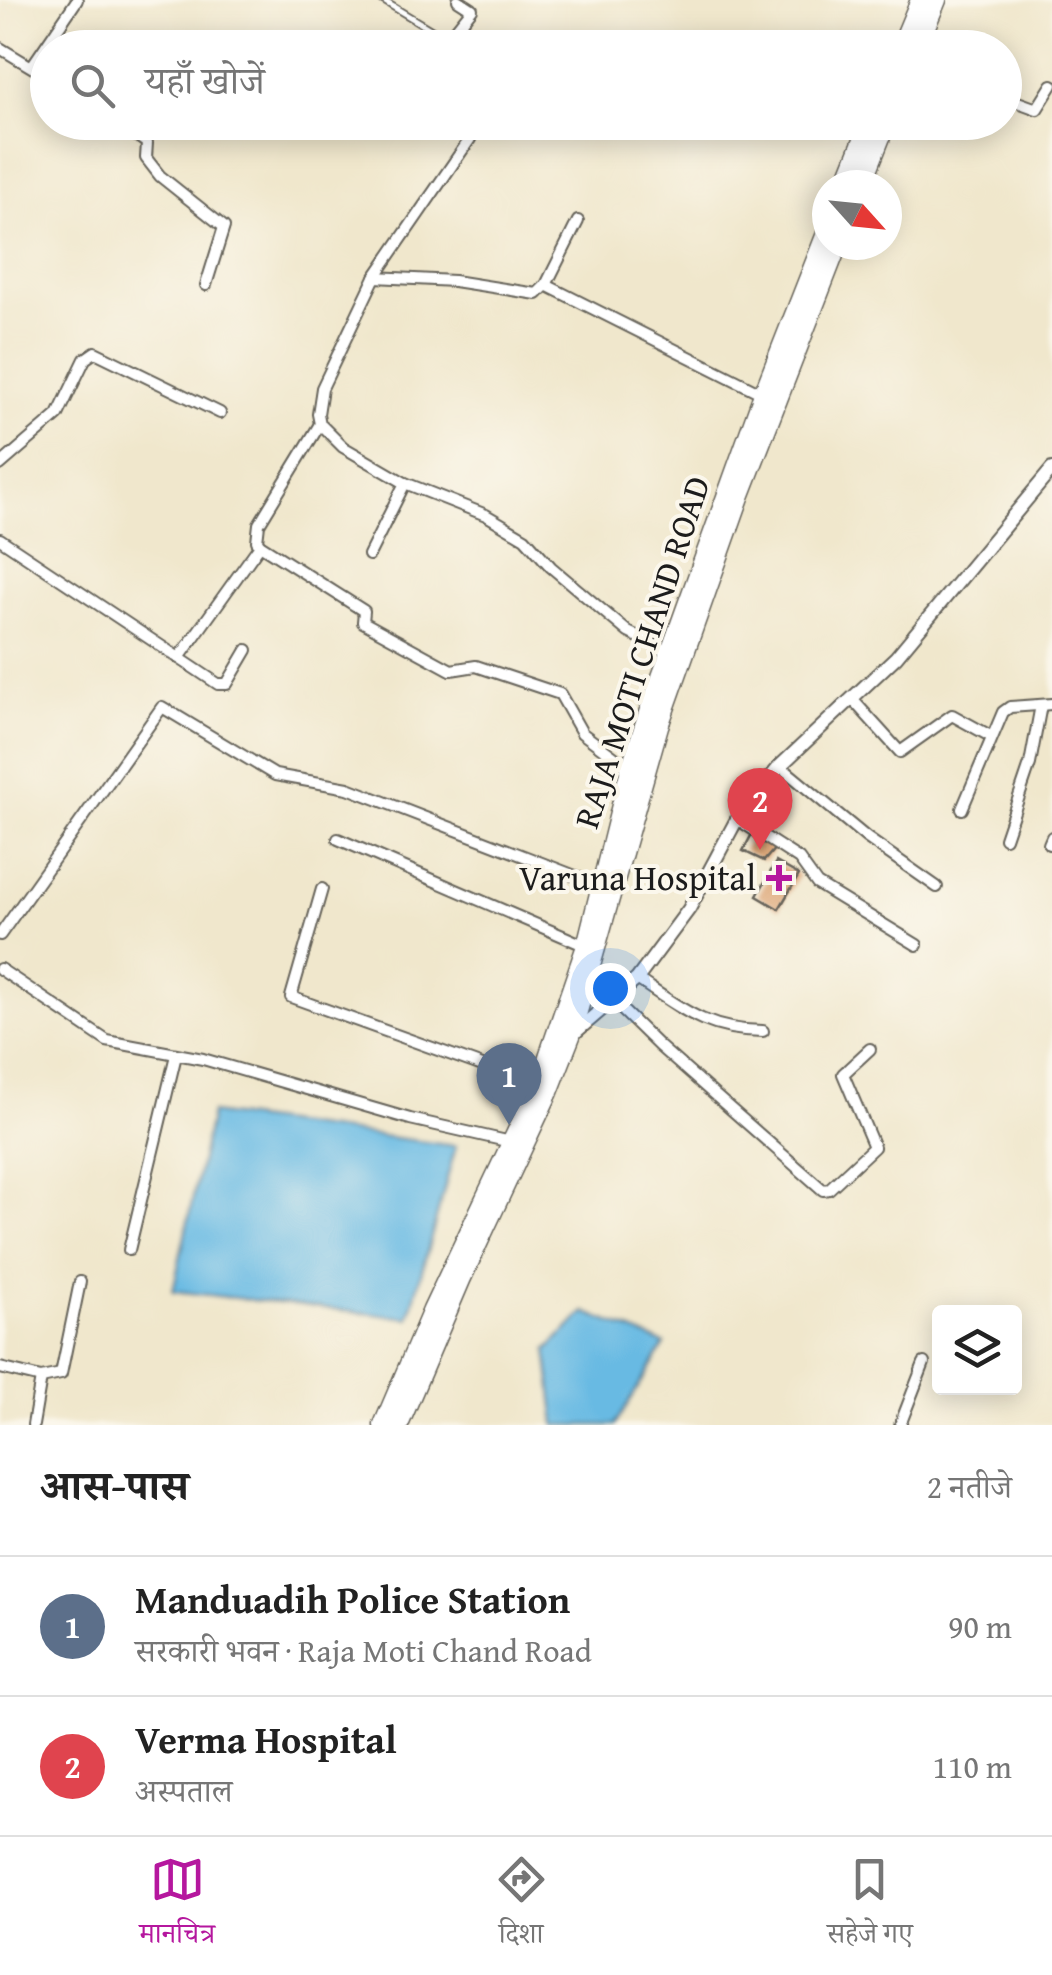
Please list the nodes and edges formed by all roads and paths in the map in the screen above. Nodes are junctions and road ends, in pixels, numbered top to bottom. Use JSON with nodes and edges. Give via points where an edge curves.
{"nodes":[{"id":1,"x":77,"y":0,"type":"edge"},
{"id":2,"x":382,"y":0,"type":"edge"},
{"id":3,"x":458,"y":0,"type":"edge"},
{"id":4,"x":920,"y":0,"type":"edge"},
{"id":5,"x":938,"y":0,"type":"edge"},
{"id":6,"x":475,"y":4,"type":"edge"},
{"id":7,"x":57,"y":30,"type":"edge"},
{"id":8,"x":425,"y":30,"type":"edge"},
{"id":9,"x":456,"y":30,"type":"edge"},
{"id":10,"x":908,"y":30,"type":"edge"},
{"id":11,"x":925,"y":30,"type":"edge"},
{"id":12,"x":0,"y":48,"type":"edge"},
{"id":13,"x":30,"y":65,"type":"edge"},
{"id":14,"x":1052,"y":86,"type":"edge"},
{"id":15,"x":1022,"y":104,"type":"edge"},
{"id":16,"x":143,"y":140,"type":"edge"},
{"id":17,"x":469,"y":140,"type":"edge"},
{"id":18,"x":863,"y":140,"type":"edge"},
{"id":19,"x":879,"y":140,"type":"edge"},
{"id":20,"x":851,"y":170,"type":"edge"},
{"id":21,"x":868,"y":170,"type":"edge"},
{"id":22,"x":578,"y":221,"type":"dead end"},
{"id":23,"x":816,"y":260,"type":"edge"},
{"id":24,"x":832,"y":260,"type":"edge"},
{"id":25,"x":375,"y":277,"type":"junction"},
{"id":26,"x":206,"y":285,"type":"dead end"},
{"id":27,"x":546,"y":285,"type":"junction"},
{"id":28,"x":764,"y":394,"type":"junction"},
{"id":29,"x":220,"y":413,"type":"dead end"},
{"id":30,"x":320,"y":424,"type":"junction"},
{"id":31,"x":0,"y":464,"type":"edge"},
{"id":32,"x":1052,"y":469,"type":"edge"},
{"id":33,"x":405,"y":483,"type":"junction"},
{"id":34,"x":0,"y":539,"type":"edge"},
{"id":35,"x":260,"y":546,"type":"junction"},
{"id":36,"x":369,"y":555,"type":"dead end"},
{"id":37,"x":247,"y":650,"type":"dead end"},
{"id":38,"x":669,"y":652,"type":"junction"},
{"id":39,"x":179,"y":658,"type":"junction"},
{"id":40,"x":852,"y":699,"type":"junction"},
{"id":41,"x":1046,"y":705,"type":"edge"},
{"id":42,"x":992,"y":736,"type":"junction"},
{"id":43,"x":780,"y":766,"type":"junction"},
{"id":44,"x":630,"y":769,"type":"junction"},
{"id":45,"x":962,"y":809,"type":"dead end"},
{"id":46,"x":737,"y":820,"type":"junction"},
{"id":47,"x":338,"y":838,"type":"dead end"},
{"id":48,"x":1005,"y":838,"type":"dead end"},
{"id":49,"x":602,"y":886,"type":"junction"},
{"id":50,"x":937,"y":887,"type":"dead end"},
{"id":51,"x":322,"y":889,"type":"dead end"},
{"id":52,"x":0,"y":935,"type":"edge"},
{"id":53,"x":917,"y":945,"type":"dead end"},
{"id":54,"x":586,"y":946,"type":"junction"},
{"id":55,"x":0,"y":969,"type":"edge"},
{"id":56,"x":637,"y":979,"type":"junction"},
{"id":57,"x":613,"y":1001,"type":"junction"},
{"id":58,"x":763,"y":1032,"type":"dead end"},
{"id":59,"x":562,"y":1039,"type":"junction"},
{"id":60,"x":870,"y":1049,"type":"dead end"},
{"id":61,"x":176,"y":1055,"type":"junction"},
{"id":62,"x":538,"y":1086,"type":"junction"},
{"id":63,"x":511,"y":1142,"type":"junction"},
{"id":64,"x":129,"y":1250,"type":"dead end"},
{"id":65,"x":80,"y":1282,"type":"dead end"},
{"id":66,"x":924,"y":1362,"type":"dead end"},
{"id":67,"x":0,"y":1368,"type":"edge"},
{"id":68,"x":41,"y":1378,"type":"junction"},
{"id":69,"x":33,"y":1425,"type":"edge"},
{"id":70,"x":384,"y":1425,"type":"edge"},
{"id":71,"x":398,"y":1425,"type":"edge"},
{"id":72,"x":900,"y":1425,"type":"edge"}],
"edges":[{"from":1,"to":7,"type":"street"},
{"from":2,"to":8,"type":"lane"},
{"from":3,"to":6,"type":"street"},
{"from":4,"to":10,"type":"main road"},
{"from":5,"to":11,"type":"main road"},
{"from":6,"to":9,"type":"street"},
{"from":12,"to":13,"type":"street"},
{"from":14,"to":15,"type":"street","via":[[1038,109]]},
{"from":16,"to":26,"type":"street","via":[[160,176],[224,227]]},
{"from":17,"to":25,"type":"street"},
{"from":18,"to":20,"type":"main road"},
{"from":19,"to":21,"type":"main road"},
{"from":22,"to":27,"type":"street"},
{"from":23,"to":28,"type":"main road","name":"RAJA MOTI CHAND ROAD"},
{"from":24,"to":59,"type":"main road","via":[[659,726]]},
{"from":25,"to":27,"type":"street","via":[[529,296]]},
{"from":25,"to":30,"type":"street","via":[[322,388]]},
{"from":27,"to":28,"type":"street"},
{"from":28,"to":38,"type":"main road","name":"RAJA MOTI CHAND ROAD"},
{"from":29,"to":31,"type":"street","via":[[95,352],[85,359],[58,415]]},
{"from":30,"to":33,"type":"street"},
{"from":30,"to":35,"type":"street","via":[[259,524]]},
{"from":32,"to":40,"type":"street","via":[[896,657]]},
{"from":33,"to":36,"type":"street"},
{"from":33,"to":38,"type":"street","via":[[525,538],[628,632]]},
{"from":34,"to":39,"type":"street"},
{"from":35,"to":39,"type":"street"},
{"from":35,"to":44,"type":"street","via":[[364,612],[364,622],[450,670],[476,666],[560,694],[582,733]]},
{"from":37,"to":39,"type":"street","via":[[224,686]]},
{"from":38,"to":44,"type":"main road","name":"RAJA MOTI CHAND ROAD"},
{"from":40,"to":42,"type":"street","via":[[900,752],[952,715]]},
{"from":40,"to":43,"type":"street"},
{"from":41,"to":42,"type":"street","via":[[1006,710]]},
{"from":41,"to":48,"type":"street"},
{"from":42,"to":45,"type":"street"},
{"from":43,"to":46,"type":"street"},
{"from":43,"to":50,"type":"street"},
{"from":44,"to":49,"type":"main road","name":"RAJA MOTI CHAND ROAD"},
{"from":46,"to":53,"type":"street","via":[[799,859],[817,884]]},
{"from":46,"to":56,"type":"street","via":[[689,908]]},
{"from":47,"to":54,"type":"street"},
{"from":49,"to":52,"type":"street","via":[[348,788],[275,776],[162,707]]},
{"from":49,"to":54,"type":"main road","name":"RAJA MOTI CHAND ROAD"},
{"from":51,"to":62,"type":"street","via":[[291,998]]},
{"from":54,"to":59,"type":"main road","name":"RAJA MOTI CHAND ROAD"},
{"from":55,"to":61,"type":"street","via":[[107,1041]]},
{"from":56,"to":57,"type":"street"},
{"from":56,"to":58,"type":"street","via":[[720,1028]]},
{"from":57,"to":59,"type":"street"},
{"from":57,"to":60,"type":"street","via":[[822,1190],[874,1148],[844,1074]]},
{"from":59,"to":62,"type":"main road","name":"RAJA MOTI CHAND ROAD"},
{"from":59,"to":71,"type":"main road","via":[[549,1092]]},
{"from":61,"to":63,"type":"street"},
{"from":61,"to":64,"type":"street"},
{"from":62,"to":63,"type":"main road","name":"RAJA MOTI CHAND ROAD"},
{"from":63,"to":70,"type":"main road","name":"RAJA MOTI CHAND ROAD"},
{"from":65,"to":68,"type":"street","via":[[64,1368],[57,1378]]},
{"from":66,"to":72,"type":"street"},
{"from":67,"to":68,"type":"street"},
{"from":68,"to":69,"type":"street"}]}
